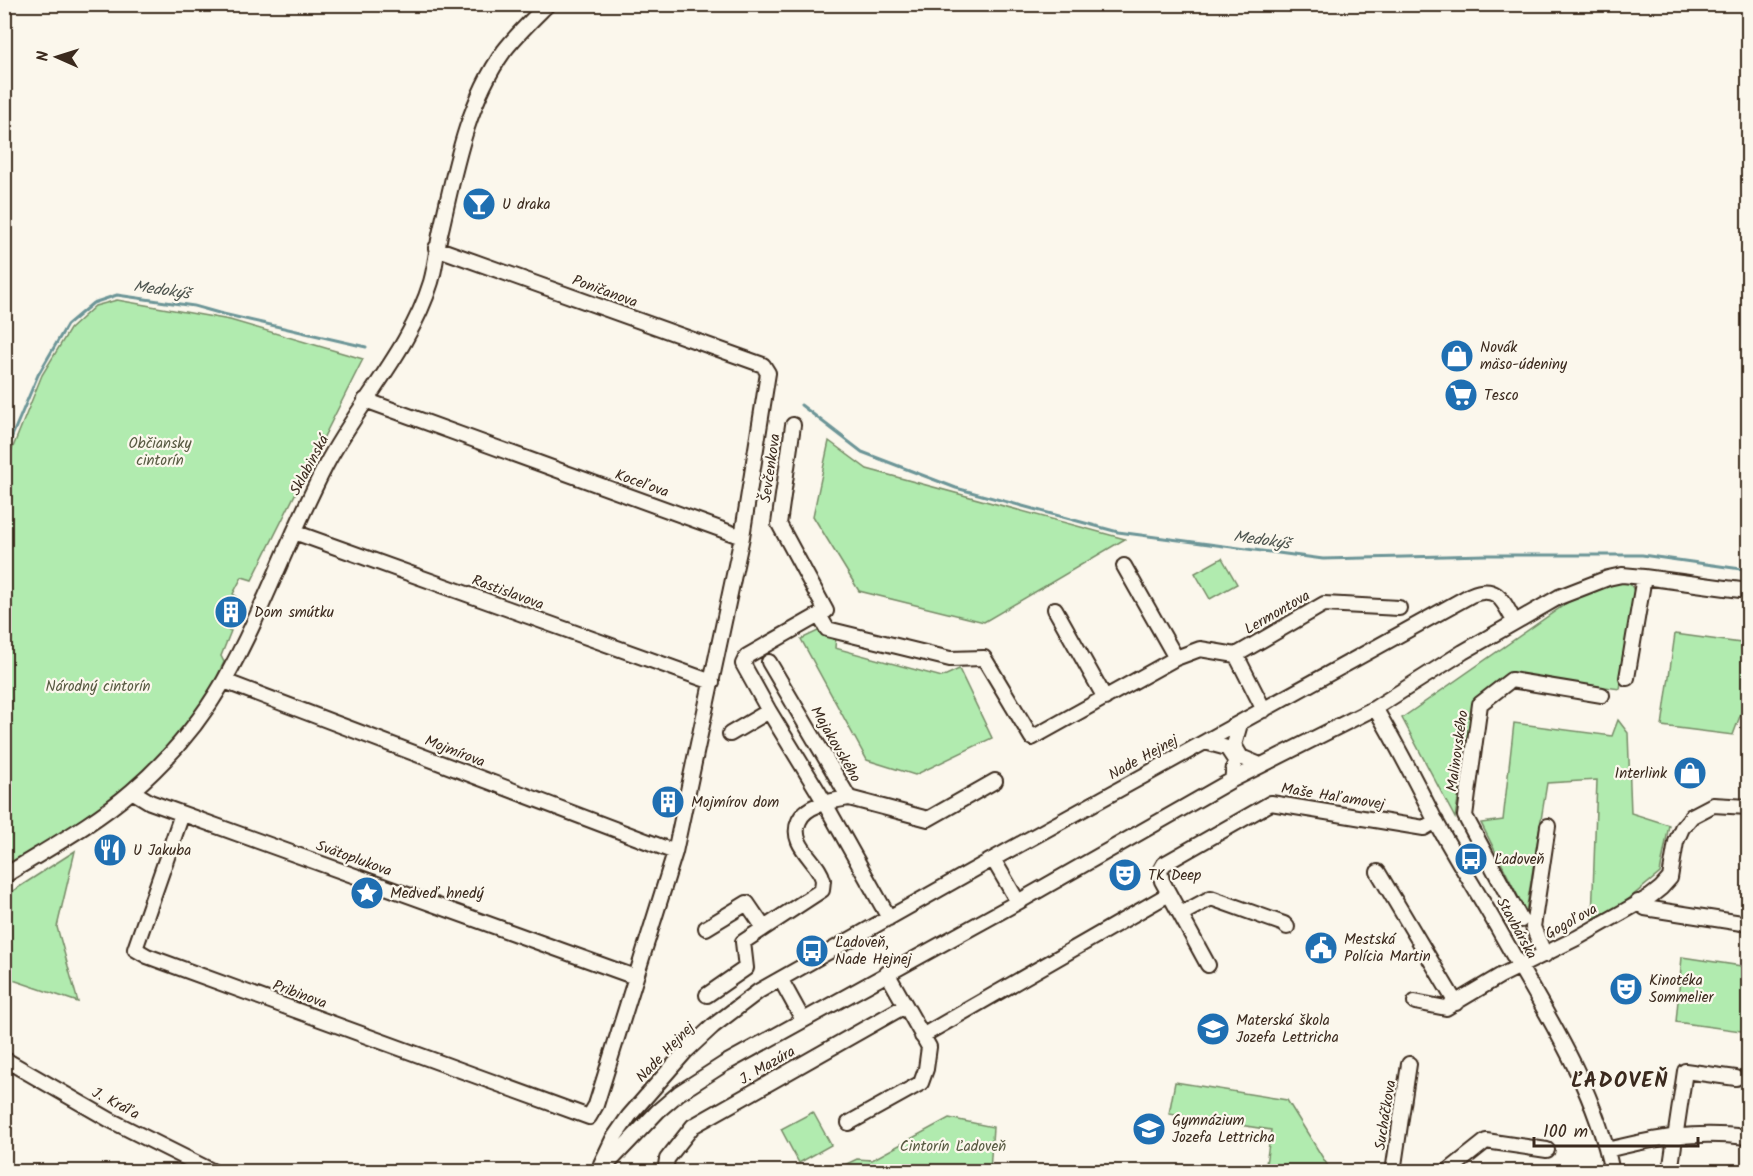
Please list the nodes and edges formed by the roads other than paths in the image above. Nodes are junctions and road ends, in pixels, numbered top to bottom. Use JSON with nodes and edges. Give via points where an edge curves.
{"nodes":[{"id":1,"x":548,"y":4,"type":"edge"},
{"id":2,"x":436,"y":248,"type":"junction"},
{"id":3,"x":365,"y":400,"type":"junction"},
{"id":4,"x":793,"y":426,"type":"dead end"},
{"id":5,"x":294,"y":532,"type":"junction"},
{"id":6,"x":742,"y":537,"type":"junction"},
{"id":7,"x":1124,"y":566,"type":"dead end"},
{"id":8,"x":1644,"y":577,"type":"junction"},
{"id":9,"x":1749,"y":591,"type":"edge"},
{"id":10,"x":1399,"y":608,"type":"dead end"},
{"id":11,"x":1055,"y":609,"type":"dead end"},
{"id":12,"x":822,"y":613,"type":"junction"},
{"id":13,"x":1514,"y":621,"type":"junction"},
{"id":14,"x":1236,"y":655,"type":"junction"},
{"id":15,"x":984,"y":658,"type":"joint"},
{"id":16,"x":1176,"y":658,"type":"junction"},
{"id":17,"x":769,"y":662,"type":"dead end"},
{"id":18,"x":1627,"y":678,"type":"dead end"},
{"id":19,"x":224,"y":681,"type":"junction"},
{"id":20,"x":712,"y":682,"type":"junction"},
{"id":21,"x":1602,"y":695,"type":"dead end"},
{"id":22,"x":1105,"y":698,"type":"junction"},
{"id":23,"x":1375,"y":708,"type":"junction"},
{"id":24,"x":1264,"y":710,"type":"junction"},
{"id":25,"x":769,"y":711,"type":"junction"},
{"id":26,"x":1240,"y":724,"type":"junction"},
{"id":27,"x":730,"y":734,"type":"dead end"},
{"id":28,"x":1205,"y":742,"type":"junction"},
{"id":29,"x":1260,"y":765,"type":"junction"},
{"id":30,"x":1232,"y":780,"type":"junction"},
{"id":31,"x":995,"y":781,"type":"dead end"},
{"id":32,"x":132,"y":791,"type":"junction"},
{"id":33,"x":849,"y":798,"type":"junction"},
{"id":34,"x":824,"y":802,"type":"junction"},
{"id":35,"x":1749,"y":807,"type":"edge"},
{"id":36,"x":182,"y":814,"type":"junction"},
{"id":37,"x":1436,"y":821,"type":"junction"},
{"id":38,"x":1548,"y":826,"type":"dead end"},
{"id":39,"x":675,"y":852,"type":"junction"},
{"id":40,"x":993,"y":859,"type":"junction"},
{"id":41,"x":1378,"y":872,"type":"dead end"},
{"id":42,"x":4,"y":876,"type":"edge"},
{"id":43,"x":1169,"y":894,"type":"junction"},
{"id":44,"x":1018,"y":902,"type":"junction"},
{"id":45,"x":1638,"y":902,"type":"junction"},
{"id":46,"x":1181,"y":915,"type":"junction"},
{"id":47,"x":889,"y":918,"type":"junction"},
{"id":48,"x":1521,"y":920,"type":"junction"},
{"id":49,"x":1749,"y":924,"type":"edge"},
{"id":50,"x":1287,"y":927,"type":"dead end"},
{"id":51,"x":1533,"y":927,"type":"junction"},
{"id":52,"x":706,"y":928,"type":"dead end"},
{"id":53,"x":764,"y":928,"type":"junction"},
{"id":54,"x":1499,"y":931,"type":"junction"},
{"id":55,"x":1545,"y":955,"type":"junction"},
{"id":56,"x":1208,"y":964,"type":"dead end"},
{"id":57,"x":1519,"y":966,"type":"junction"},
{"id":58,"x":887,"y":973,"type":"junction"},
{"id":59,"x":634,"y":977,"type":"junction"},
{"id":60,"x":781,"y":980,"type":"junction"},
{"id":61,"x":707,"y":995,"type":"dead end"},
{"id":62,"x":1415,"y":1002,"type":"dead end"},
{"id":63,"x":1456,"y":1003,"type":"junction"},
{"id":64,"x":905,"y":1006,"type":"junction"},
{"id":65,"x":803,"y":1020,"type":"junction"},
{"id":66,"x":922,"y":1036,"type":"junction"},
{"id":67,"x":4,"y":1059,"type":"edge"},
{"id":68,"x":1409,"y":1064,"type":"dead end"},
{"id":69,"x":1736,"y":1078,"type":"dead end"},
{"id":70,"x":849,"y":1123,"type":"dead end"},
{"id":71,"x":1674,"y":1136,"type":"junction"},
{"id":72,"x":1749,"y":1137,"type":"edge"},
{"id":73,"x":1546,"y":1150,"type":"dead end"},
{"id":74,"x":1606,"y":1150,"type":"junction"},
{"id":75,"x":214,"y":1172,"type":"edge"},
{"id":76,"x":599,"y":1172,"type":"edge"},
{"id":77,"x":665,"y":1172,"type":"edge"},
{"id":78,"x":1393,"y":1172,"type":"edge"},
{"id":79,"x":1447,"y":1172,"type":"edge"},
{"id":80,"x":1612,"y":1172,"type":"edge"},
{"id":81,"x":1670,"y":1172,"type":"edge"}],
"edges":[{"from":1,"to":2,"type":"street","name":"Sklabinská","via":[[505,50],[485,84],[466,128]]},
{"from":2,"to":3,"type":"street","name":"Sklabinská","via":[[432,280],[411,328]]},
{"from":2,"to":6,"type":"street","name":"Poničanova","via":[[763,365],[768,373]]},
{"from":3,"to":5,"type":"street","name":"Sklabinská","via":[[326,465]]},
{"from":3,"to":6,"type":"street","name":"Koceľova"},
{"from":4,"to":12,"type":"street","name":"Ševčenkova","via":[[778,524]]},
{"from":5,"to":19,"type":"street","name":"Sklabinská"},
{"from":5,"to":20,"type":"street","name":"Rastislavova"},
{"from":6,"to":20,"type":"street"},
{"from":7,"to":16,"type":"street"},
{"from":8,"to":9,"type":"street","name":"Nade Hejnej"},
{"from":8,"to":13,"type":"street","name":"Nade Hejnej","via":[[1622,575],[1593,582]]},
{"from":8,"to":18,"type":"street"},
{"from":10,"to":14,"type":"street","name":"Lermontova","via":[[1324,603]]},
{"from":11,"to":22,"type":"street"},
{"from":12,"to":15,"type":"street","name":"Ševčenkova","via":[[827,629],[950,659]]},
{"from":12,"to":25,"type":"street","via":[[747,656],[744,664]]},
{"from":13,"to":23,"type":"street","name":"Nade Hejnej"},
{"from":13,"to":24,"type":"street","name":"Nade Hejnej","via":[[1495,593],[1479,592]]},
{"from":14,"to":16,"type":"street","name":"Lermontova","via":[[1200,649]]},
{"from":14,"to":24,"type":"street"},
{"from":15,"to":22,"type":"street","name":"Lermontova","via":[[1032,738]]},
{"from":16,"to":22,"type":"street","name":"Lermontova"},
{"from":17,"to":33,"type":"street","name":"Majakovského"},
{"from":19,"to":32,"type":"street","name":"Sklabinská","via":[[193,726]]},
{"from":19,"to":39,"type":"street","name":"Mojmírova"},
{"from":20,"to":39,"type":"street"},
{"from":21,"to":48,"type":"street","name":"Malinovského","via":[[1511,680],[1480,704],[1465,816]]},
{"from":23,"to":29,"type":"street","name":"Nade Hejnej"},
{"from":23,"to":37,"type":"street","name":"Stavbárska"},
{"from":24,"to":26,"type":"street","name":"Nade Hejnej"},
{"from":25,"to":27,"type":"street"},
{"from":25,"to":34,"type":"street"},
{"from":26,"to":28,"type":"street","name":"Nade Hejnej"},
{"from":26,"to":29,"type":"street","via":[[1234,745],[1241,757]]},
{"from":28,"to":30,"type":"street","via":[[1227,748],[1235,760]]},
{"from":28,"to":40,"type":"street","name":"Nade Hejnej"},
{"from":29,"to":30,"type":"street","name":"Nade Hejnej"},
{"from":30,"to":44,"type":"street","name":"Nade Hejnej"},
{"from":31,"to":33,"type":"street","name":"Majakovského","via":[[928,819]]},
{"from":32,"to":36,"type":"street","name":"Svätoplukova"},
{"from":32,"to":42,"type":"street","name":"Sklabinská"},
{"from":33,"to":34,"type":"street"},
{"from":34,"to":47,"type":"street"},
{"from":34,"to":53,"type":"street","via":[[802,815],[796,827],[796,837],[823,881],[822,890]]},
{"from":35,"to":45,"type":"street","name":"Gogoľova","via":[[1713,805],[1692,816],[1676,842],[1670,878]]},
{"from":36,"to":59,"type":"street","name":"Svätoplukova"},
{"from":36,"to":59,"type":"street","name":"Pribinova","via":[[135,949],[589,1117]]},
{"from":37,"to":43,"type":"street","name":"Maše Haľamovej","via":[[1424,828],[1271,803],[1164,864],[1160,871]]},
{"from":37,"to":54,"type":"street","name":"Stavbárska"},
{"from":38,"to":51,"type":"street"},
{"from":39,"to":59,"type":"street"},
{"from":40,"to":44,"type":"street"},
{"from":40,"to":47,"type":"street","name":"Nade Hejnej"},
{"from":41,"to":63,"type":"street"},
{"from":43,"to":46,"type":"street"},
{"from":43,"to":66,"type":"street"},
{"from":44,"to":58,"type":"street","name":"Nade Hejnej"},
{"from":45,"to":49,"type":"street","via":[[1646,908]]},
{"from":45,"to":55,"type":"street","name":"Gogoľova"},
{"from":46,"to":50,"type":"street","via":[[1211,898]]},
{"from":46,"to":56,"type":"street"},
{"from":47,"to":60,"type":"street","name":"Nade Hejnej"},
{"from":48,"to":51,"type":"street"},
{"from":48,"to":54,"type":"street"},
{"from":51,"to":55,"type":"street"},
{"from":52,"to":53,"type":"street","via":[[747,903]]},
{"from":53,"to":61,"type":"street","via":[[743,942],[746,968]]},
{"from":54,"to":57,"type":"street","name":"Stavbárska"},
{"from":55,"to":57,"type":"street","name":"Gogoľova"},
{"from":57,"to":63,"type":"street","name":"Gogoľova"},
{"from":57,"to":74,"type":"street","name":"Stavbárska","via":[[1586,1090]]},
{"from":58,"to":64,"type":"street"},
{"from":58,"to":65,"type":"street","name":"Nade Hejnej"},
{"from":60,"to":65,"type":"street"},
{"from":60,"to":76,"type":"street","name":"Nade Hejnej","via":[[738,1006],[685,1052],[629,1116],[613,1139]]},
{"from":62,"to":63,"type":"street","via":[[1446,1008]]},
{"from":64,"to":66,"type":"street"},
{"from":64,"to":77,"type":"street","name":"J. Mazúra","via":[[693,1126],[667,1160]]},
{"from":65,"to":76,"type":"street","name":"Nade Hejnej","via":[[679,1093]]},
{"from":66,"to":70,"type":"street","via":[[929,1047],[921,1083]]},
{"from":67,"to":75,"type":"street","name":"J. Kráľa","via":[[111,1120]]},
{"from":68,"to":78,"type":"street","name":"Sucháčkova"},
{"from":69,"to":71,"type":"street","via":[[1685,1071]]},
{"from":71,"to":72,"type":"street"},
{"from":71,"to":74,"type":"street"},
{"from":71,"to":81,"type":"street"},
{"from":73,"to":79,"type":"street","via":[[1486,1141]]},
{"from":74,"to":80,"type":"street","name":"Stavbárska"}]}
